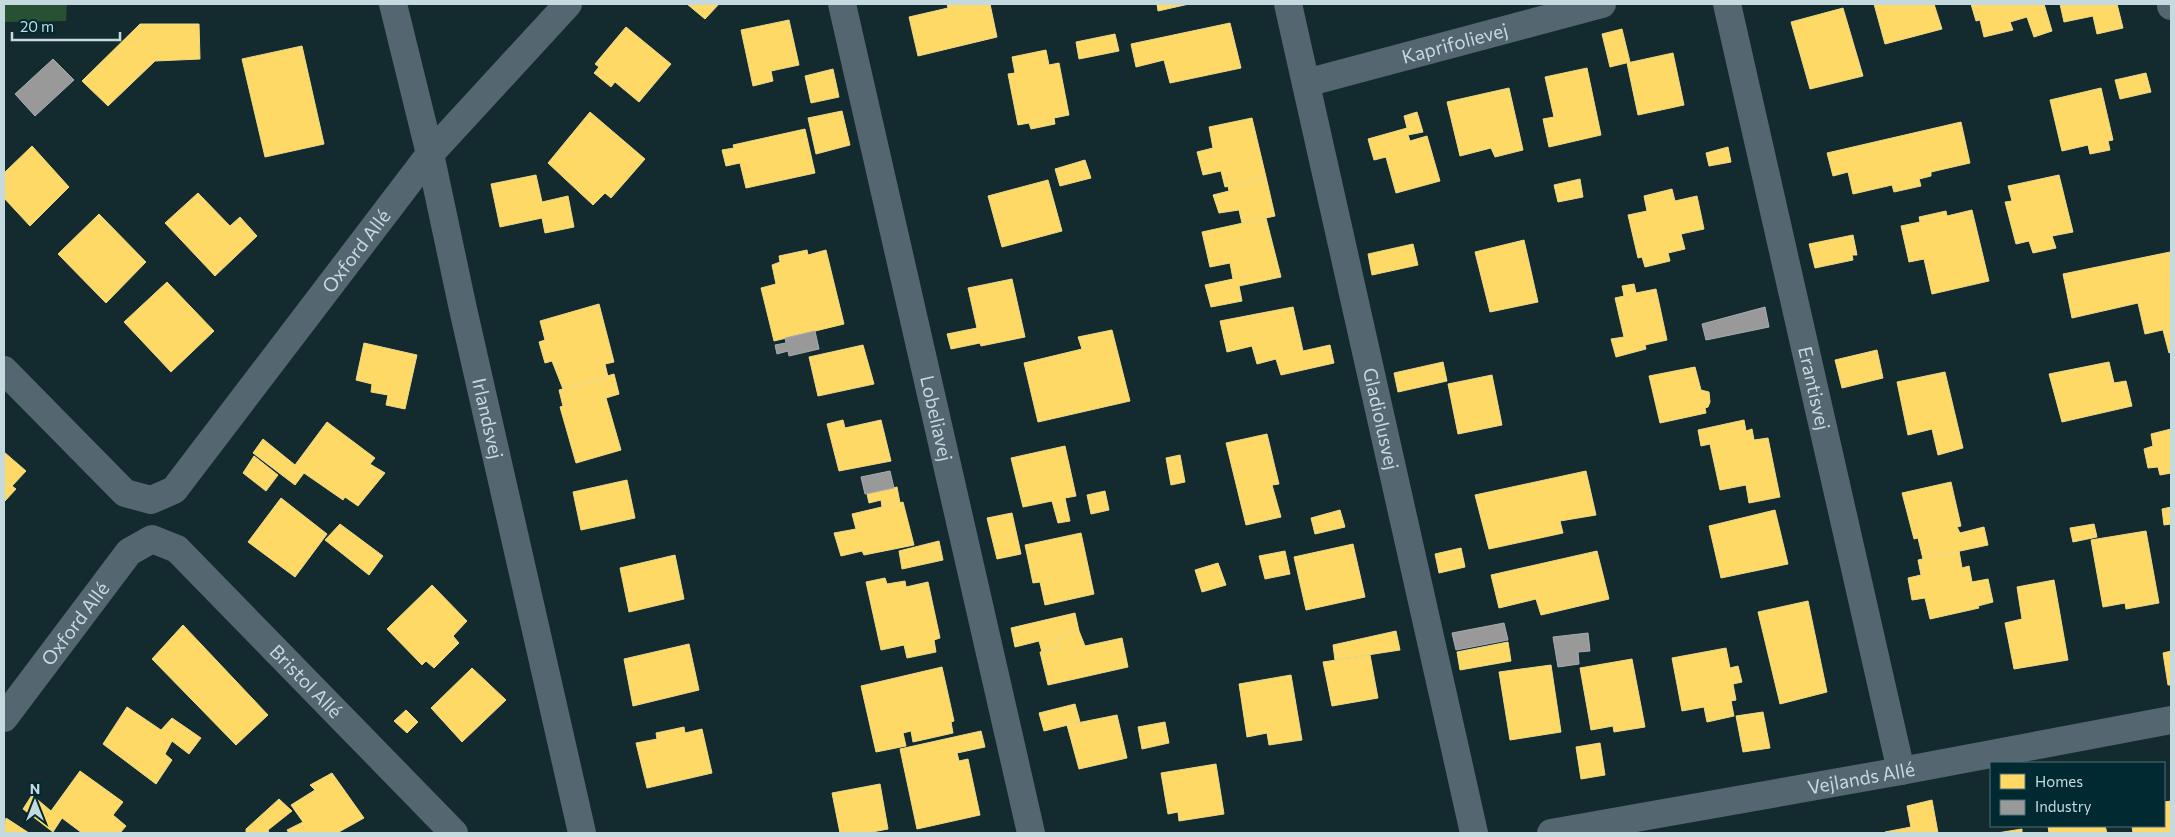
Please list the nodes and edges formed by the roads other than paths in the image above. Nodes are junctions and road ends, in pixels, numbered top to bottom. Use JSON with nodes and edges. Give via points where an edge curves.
{"nodes":[{"id":1,"x":393,"y":4,"type":"edge"},
{"id":2,"x":568,"y":4,"type":"edge"},
{"id":3,"x":842,"y":4,"type":"edge"},
{"id":4,"x":1288,"y":4,"type":"edge"},
{"id":5,"x":1602,"y":4,"type":"edge"},
{"id":6,"x":1727,"y":4,"type":"edge"},
{"id":7,"x":1306,"y":84,"type":"junction"},
{"id":8,"x":430,"y":154,"type":"junction"},
{"id":9,"x":4,"y":370,"type":"edge"},
{"id":10,"x":152,"y":539,"type":"joint"},
{"id":11,"x":4,"y":718,"type":"edge"},
{"id":12,"x":2171,"y":720,"type":"edge"},
{"id":13,"x":1901,"y":771,"type":"junction"},
{"id":14,"x":454,"y":833,"type":"edge"},
{"id":15,"x":582,"y":833,"type":"edge"},
{"id":16,"x":1031,"y":833,"type":"edge"},
{"id":17,"x":1474,"y":833,"type":"edge"},
{"id":18,"x":1551,"y":833,"type":"edge"}],
"edges":[{"from":1,"to":8,"type":"street","name":"Irlandsvej"},
{"from":2,"to":8,"type":"street","name":"Oxford Allé"},
{"from":3,"to":16,"type":"street","name":"Lobeliavej"},
{"from":4,"to":7,"type":"street","name":"Gladiolusvej"},
{"from":5,"to":7,"type":"street","name":"Kaprifolievej"},
{"from":6,"to":13,"type":"street","name":"Erantisvej"},
{"from":7,"to":17,"type":"street","name":"Gladiolusvej"},
{"from":8,"to":9,"type":"street","name":"Oxford Allé","via":[[174,490],[150,500],[125,493]]},
{"from":8,"to":15,"type":"street","name":"Irlandsvej"},
{"from":10,"to":11,"type":"street","name":"Oxford Allé","via":[[129,552]]},
{"from":10,"to":14,"type":"street","name":"Bristol Allé","via":[[177,549]]},
{"from":12,"to":13,"type":"street","name":"Vejlands Allé"},
{"from":13,"to":18,"type":"street","name":"Vejlands Allé"}]}
